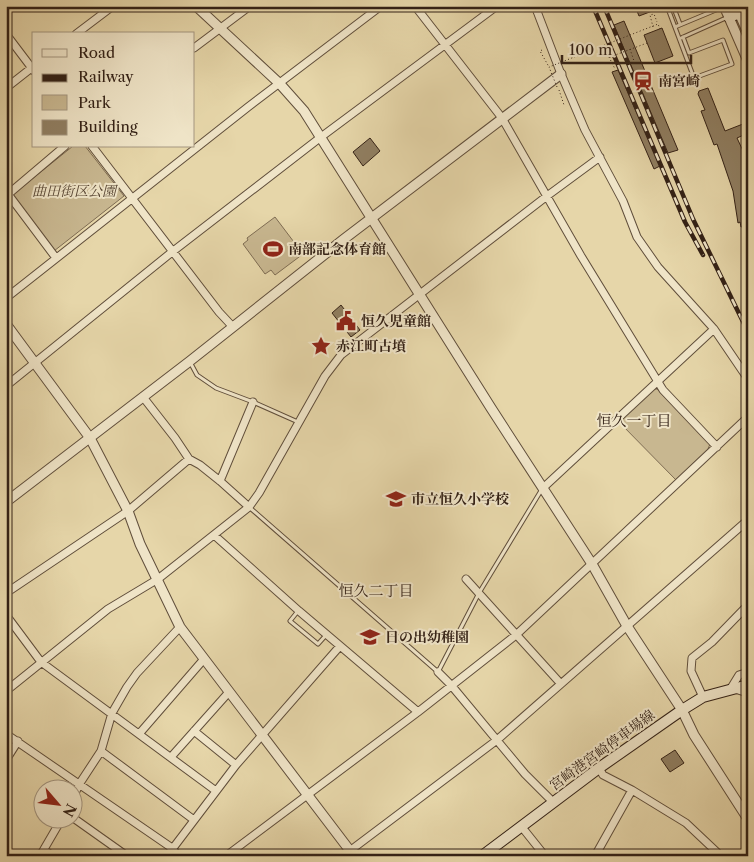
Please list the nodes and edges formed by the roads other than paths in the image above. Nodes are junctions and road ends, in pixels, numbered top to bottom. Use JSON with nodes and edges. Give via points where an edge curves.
{"nodes":[{"id":1,"x":113,"y":6,"type":"edge"},
{"id":2,"x":196,"y":6,"type":"edge"},
{"id":3,"x":250,"y":6,"type":"edge"},
{"id":4,"x":381,"y":6,"type":"edge"},
{"id":5,"x":415,"y":6,"type":"edge"},
{"id":6,"x":497,"y":6,"type":"edge"},
{"id":7,"x":535,"y":6,"type":"edge"},
{"id":8,"x":667,"y":6,"type":"edge"},
{"id":9,"x":672,"y":6,"type":"edge"},
{"id":10,"x":724,"y":6,"type":"edge"},
{"id":11,"x":738,"y":12,"type":"edge"},
{"id":12,"x":670,"y":13,"type":"junction"},
{"id":13,"x":680,"y":24,"type":"junction"},
{"id":14,"x":675,"y":27,"type":"junction"},
{"id":15,"x":219,"y":29,"type":"junction"},
{"id":16,"x":79,"y":32,"type":"edge"},
{"id":17,"x":748,"y":33,"type":"edge"},
{"id":18,"x":6,"y":34,"type":"edge"},
{"id":19,"x":681,"y":38,"type":"junction"},
{"id":20,"x":445,"y":44,"type":"junction"},
{"id":21,"x":195,"y":47,"type":"edge"},
{"id":22,"x":748,"y":61,"type":"edge"},
{"id":23,"x":32,"y":67,"type":"edge"},
{"id":24,"x":32,"y":69,"type":"edge"},
{"id":25,"x":561,"y":74,"type":"junction"},
{"id":26,"x":280,"y":84,"type":"junction"},
{"id":27,"x":6,"y":88,"type":"edge"},
{"id":28,"x":502,"y":118,"type":"junction"},
{"id":29,"x":320,"y":137,"type":"junction"},
{"id":30,"x":63,"y":148,"type":"edge"},
{"id":31,"x":94,"y":148,"type":"edge"},
{"id":32,"x":600,"y":157,"type":"junction"},
{"id":33,"x":7,"y":195,"type":"edge"},
{"id":34,"x":547,"y":196,"type":"junction"},
{"id":35,"x":132,"y":198,"type":"junction"},
{"id":36,"x":371,"y":219,"type":"junction"},
{"id":37,"x":172,"y":252,"type":"junction"},
{"id":38,"x":56,"y":258,"type":"junction"},
{"id":39,"x":421,"y":295,"type":"junction"},
{"id":40,"x":6,"y":298,"type":"edge"},
{"id":41,"x":6,"y":324,"type":"edge"},
{"id":42,"x":233,"y":327,"type":"junction"},
{"id":43,"x":714,"y":329,"type":"junction"},
{"id":44,"x":190,"y":361,"type":"junction"},
{"id":45,"x":36,"y":363,"type":"junction"},
{"id":46,"x":748,"y":379,"type":"edge"},
{"id":47,"x":657,"y":381,"type":"junction"},
{"id":48,"x":6,"y":386,"type":"edge"},
{"id":49,"x":143,"y":397,"type":"junction"},
{"id":50,"x":252,"y":402,"type":"junction"},
{"id":51,"x":748,"y":417,"type":"edge"},
{"id":52,"x":299,"y":422,"type":"junction"},
{"id":53,"x":90,"y":438,"type":"junction"},
{"id":54,"x":717,"y":447,"type":"junction"},
{"id":55,"x":189,"y":459,"type":"junction"},
{"id":56,"x":220,"y":481,"type":"junction"},
{"id":57,"x":543,"y":488,"type":"junction"},
{"id":58,"x":6,"y":502,"type":"edge"},
{"id":59,"x":249,"y":507,"type":"junction"},
{"id":60,"x":128,"y":511,"type":"junction"},
{"id":61,"x":748,"y":520,"type":"edge"},
{"id":62,"x":214,"y":535,"type":"junction"},
{"id":63,"x":592,"y":564,"type":"junction"},
{"id":64,"x":158,"y":579,"type":"junction"},
{"id":65,"x":466,"y":579,"type":"dead end"},
{"id":66,"x":6,"y":593,"type":"edge"},
{"id":67,"x":479,"y":593,"type":"junction"},
{"id":68,"x":748,"y":605,"type":"edge"},
{"id":69,"x":299,"y":611,"type":"junction"},
{"id":70,"x":6,"y":615,"type":"edge"},
{"id":71,"x":180,"y":626,"type":"junction"},
{"id":72,"x":627,"y":626,"type":"junction"},
{"id":73,"x":327,"y":634,"type":"junction"},
{"id":74,"x":516,"y":635,"type":"junction"},
{"id":75,"x":340,"y":646,"type":"junction"},
{"id":76,"x":204,"y":658,"type":"junction"},
{"id":77,"x":41,"y":662,"type":"junction"},
{"id":78,"x":438,"y":672,"type":"junction"},
{"id":79,"x":748,"y":672,"type":"edge"},
{"id":80,"x":561,"y":684,"type":"junction"},
{"id":81,"x":748,"y":684,"type":"edge"},
{"id":82,"x":452,"y":685,"type":"junction"},
{"id":83,"x":731,"y":688,"type":"junction"},
{"id":84,"x":6,"y":691,"type":"edge"},
{"id":85,"x":229,"y":692,"type":"junction"},
{"id":86,"x":748,"y":693,"type":"edge"},
{"id":87,"x":703,"y":698,"type":"junction"},
{"id":88,"x":682,"y":710,"type":"junction"},
{"id":89,"x":418,"y":712,"type":"junction"},
{"id":90,"x":112,"y":713,"type":"junction"},
{"id":91,"x":194,"y":731,"type":"junction"},
{"id":92,"x":6,"y":734,"type":"edge"},
{"id":93,"x":139,"y":734,"type":"junction"},
{"id":94,"x":262,"y":734,"type":"junction"},
{"id":95,"x":497,"y":740,"type":"junction"},
{"id":96,"x":18,"y":741,"type":"junction"},
{"id":97,"x":101,"y":751,"type":"junction"},
{"id":98,"x":171,"y":757,"type":"junction"},
{"id":99,"x":6,"y":760,"type":"edge"},
{"id":100,"x":236,"y":765,"type":"junction"},
{"id":101,"x":599,"y":768,"type":"junction"},
{"id":102,"x":76,"y":780,"type":"edge"},
{"id":103,"x":82,"y":780,"type":"edge"},
{"id":104,"x":82,"y":784,"type":"edge"},
{"id":105,"x":632,"y":790,"type":"junction"},
{"id":106,"x":216,"y":791,"type":"junction"},
{"id":107,"x":308,"y":795,"type":"junction"},
{"id":108,"x":553,"y":802,"type":"junction"},
{"id":109,"x":748,"y":819,"type":"edge"},
{"id":110,"x":194,"y":820,"type":"junction"},
{"id":111,"x":82,"y":823,"type":"edge"},
{"id":112,"x":521,"y":826,"type":"junction"},
{"id":113,"x":55,"y":830,"type":"edge"},
{"id":114,"x":172,"y":848,"type":"junction"},
{"id":115,"x":42,"y":853,"type":"edge"},
{"id":116,"x":349,"y":854,"type":"edge"},
{"id":117,"x":488,"y":854,"type":"edge"},
{"id":118,"x":597,"y":854,"type":"edge"},
{"id":119,"x":53,"y":856,"type":"edge"},
{"id":120,"x":126,"y":856,"type":"edge"},
{"id":121,"x":167,"y":856,"type":"edge"},
{"id":122,"x":178,"y":856,"type":"edge"},
{"id":123,"x":226,"y":856,"type":"edge"},
{"id":124,"x":545,"y":856,"type":"edge"},
{"id":125,"x":605,"y":856,"type":"edge"},
{"id":126,"x":721,"y":856,"type":"edge"}],
"edges":[{"from":1,"to":16,"type":"street"},
{"from":2,"to":15,"type":"street"},
{"from":3,"to":15,"type":"street"},
{"from":4,"to":26,"type":"street"},
{"from":5,"to":20,"type":"street"},
{"from":6,"to":20,"type":"street"},
{"from":7,"to":25,"type":"street"},
{"from":8,"to":12,"type":"lane"},
{"from":9,"to":12,"type":"lane"},
{"from":9,"to":13,"type":"lane"},
{"from":10,"to":11,"type":"street"},
{"from":10,"to":13,"type":"lane"},
{"from":11,"to":17,"type":"street"},
{"from":11,"to":19,"type":"lane"},
{"from":11,"to":22,"type":"street"},
{"from":12,"to":14,"type":"lane"},
{"from":13,"to":14,"type":"lane"},
{"from":14,"to":19,"type":"lane"},
{"from":15,"to":21,"type":"street"},
{"from":15,"to":26,"type":"street"},
{"from":18,"to":23,"type":"street"},
{"from":19,"to":19,"type":"lane","via":[[689,53],[723,40],[732,64],[695,79]]},
{"from":20,"to":28,"type":"street"},
{"from":20,"to":29,"type":"street"},
{"from":24,"to":27,"type":"street"},
{"from":25,"to":28,"type":"street"},
{"from":25,"to":32,"type":"street"},
{"from":26,"to":29,"type":"street","via":[[300,106]]},
{"from":26,"to":35,"type":"street"},
{"from":28,"to":34,"type":"street"},
{"from":28,"to":36,"type":"street"},
{"from":29,"to":36,"type":"street"},
{"from":29,"to":37,"type":"street"},
{"from":30,"to":33,"type":"street"},
{"from":31,"to":35,"type":"street"},
{"from":32,"to":34,"type":"street"},
{"from":32,"to":43,"type":"street","via":[[638,237],[658,267]]},
{"from":33,"to":38,"type":"street"},
{"from":34,"to":39,"type":"street"},
{"from":34,"to":47,"type":"street"},
{"from":35,"to":37,"type":"street"},
{"from":35,"to":38,"type":"street"},
{"from":36,"to":39,"type":"street"},
{"from":36,"to":42,"type":"street"},
{"from":37,"to":42,"type":"street"},
{"from":37,"to":45,"type":"street"},
{"from":38,"to":40,"type":"street"},
{"from":39,"to":52,"type":"street","via":[[342,355],[325,376]]},
{"from":39,"to":57,"type":"street"},
{"from":41,"to":45,"type":"street"},
{"from":42,"to":44,"type":"street"},
{"from":43,"to":46,"type":"street"},
{"from":43,"to":47,"type":"street"},
{"from":44,"to":49,"type":"street"},
{"from":44,"to":50,"type":"lane","via":[[198,375],[216,388]]},
{"from":45,"to":48,"type":"street"},
{"from":45,"to":53,"type":"street"},
{"from":47,"to":54,"type":"street"},
{"from":47,"to":57,"type":"street"},
{"from":49,"to":53,"type":"street"},
{"from":49,"to":55,"type":"street"},
{"from":50,"to":52,"type":"lane"},
{"from":50,"to":56,"type":"street"},
{"from":51,"to":54,"type":"street"},
{"from":52,"to":59,"type":"street"},
{"from":53,"to":58,"type":"street"},
{"from":53,"to":60,"type":"street"},
{"from":54,"to":63,"type":"street"},
{"from":55,"to":56,"type":"street"},
{"from":55,"to":60,"type":"street"},
{"from":56,"to":59,"type":"street"},
{"from":57,"to":63,"type":"street"},
{"from":57,"to":67,"type":"lane"},
{"from":59,"to":62,"type":"street"},
{"from":59,"to":78,"type":"lane"},
{"from":60,"to":64,"type":"street"},
{"from":60,"to":66,"type":"street"},
{"from":61,"to":72,"type":"street"},
{"from":62,"to":64,"type":"street"},
{"from":62,"to":69,"type":"street"},
{"from":63,"to":72,"type":"street"},
{"from":63,"to":74,"type":"street"},
{"from":64,"to":71,"type":"street"},
{"from":64,"to":77,"type":"street","via":[[108,609]]},
{"from":65,"to":67,"type":"street"},
{"from":67,"to":74,"type":"street"},
{"from":67,"to":78,"type":"lane"},
{"from":68,"to":87,"type":"street","via":[[692,658],[691,671]]},
{"from":69,"to":73,"type":"street"},
{"from":69,"to":73,"type":"lane","via":[[290,621],[318,644]]},
{"from":70,"to":77,"type":"street"},
{"from":71,"to":76,"type":"street"},
{"from":71,"to":90,"type":"street","via":[[137,673]]},
{"from":72,"to":80,"type":"street"},
{"from":72,"to":88,"type":"street"},
{"from":73,"to":75,"type":"street"},
{"from":74,"to":80,"type":"street"},
{"from":74,"to":82,"type":"street"},
{"from":75,"to":89,"type":"street"},
{"from":75,"to":94,"type":"street"},
{"from":76,"to":85,"type":"street"},
{"from":76,"to":93,"type":"street"},
{"from":77,"to":84,"type":"street"},
{"from":77,"to":90,"type":"street"},
{"from":78,"to":82,"type":"street"},
{"from":79,"to":83,"type":"street","via":[[739,674]]},
{"from":80,"to":95,"type":"street"},
{"from":81,"to":83,"type":"main road","name":"宮崎港宮崎停車場線"},
{"from":82,"to":89,"type":"street"},
{"from":82,"to":95,"type":"street"},
{"from":83,"to":86,"type":"street"},
{"from":83,"to":87,"type":"main road","name":"宮崎港宮崎停車場線"},
{"from":85,"to":91,"type":"street"},
{"from":85,"to":94,"type":"street"},
{"from":87,"to":88,"type":"main road","name":"宮崎港宮崎停車場線"},
{"from":88,"to":101,"type":"main road","name":"宮崎港宮崎停車場線"},
{"from":88,"to":109,"type":"street","via":[[694,736]]},
{"from":89,"to":107,"type":"street"},
{"from":90,"to":93,"type":"street"},
{"from":90,"to":97,"type":"street"},
{"from":91,"to":98,"type":"street"},
{"from":91,"to":100,"type":"street"},
{"from":92,"to":96,"type":"street"},
{"from":93,"to":98,"type":"street"},
{"from":94,"to":100,"type":"street"},
{"from":94,"to":107,"type":"street"},
{"from":95,"to":108,"type":"street","via":[[524,774]]},
{"from":95,"to":116,"type":"street"},
{"from":96,"to":99,"type":"street"},
{"from":96,"to":102,"type":"street"},
{"from":97,"to":103,"type":"street"},
{"from":97,"to":110,"type":"street"},
{"from":98,"to":106,"type":"street"},
{"from":100,"to":106,"type":"street"},
{"from":101,"to":105,"type":"street","via":[[603,775]]},
{"from":101,"to":108,"type":"main road","name":"宮崎港宮崎停車場線"},
{"from":104,"to":114,"type":"street"},
{"from":105,"to":118,"type":"street"},
{"from":105,"to":126,"type":"street","via":[[686,823]]},
{"from":106,"to":110,"type":"street"},
{"from":107,"to":116,"type":"street"},
{"from":107,"to":123,"type":"street"},
{"from":108,"to":112,"type":"main road","name":"宮崎港宮崎停車場線"},
{"from":110,"to":114,"type":"street"},
{"from":111,"to":120,"type":"street"},
{"from":112,"to":117,"type":"main road","name":"宮崎港宮崎停車場線"},
{"from":112,"to":124,"type":"street"},
{"from":113,"to":115,"type":"street"},
{"from":114,"to":121,"type":"street"},
{"from":114,"to":122,"type":"street"},
{"from":115,"to":119,"type":"street"},
{"from":118,"to":125,"type":"street"}]}
